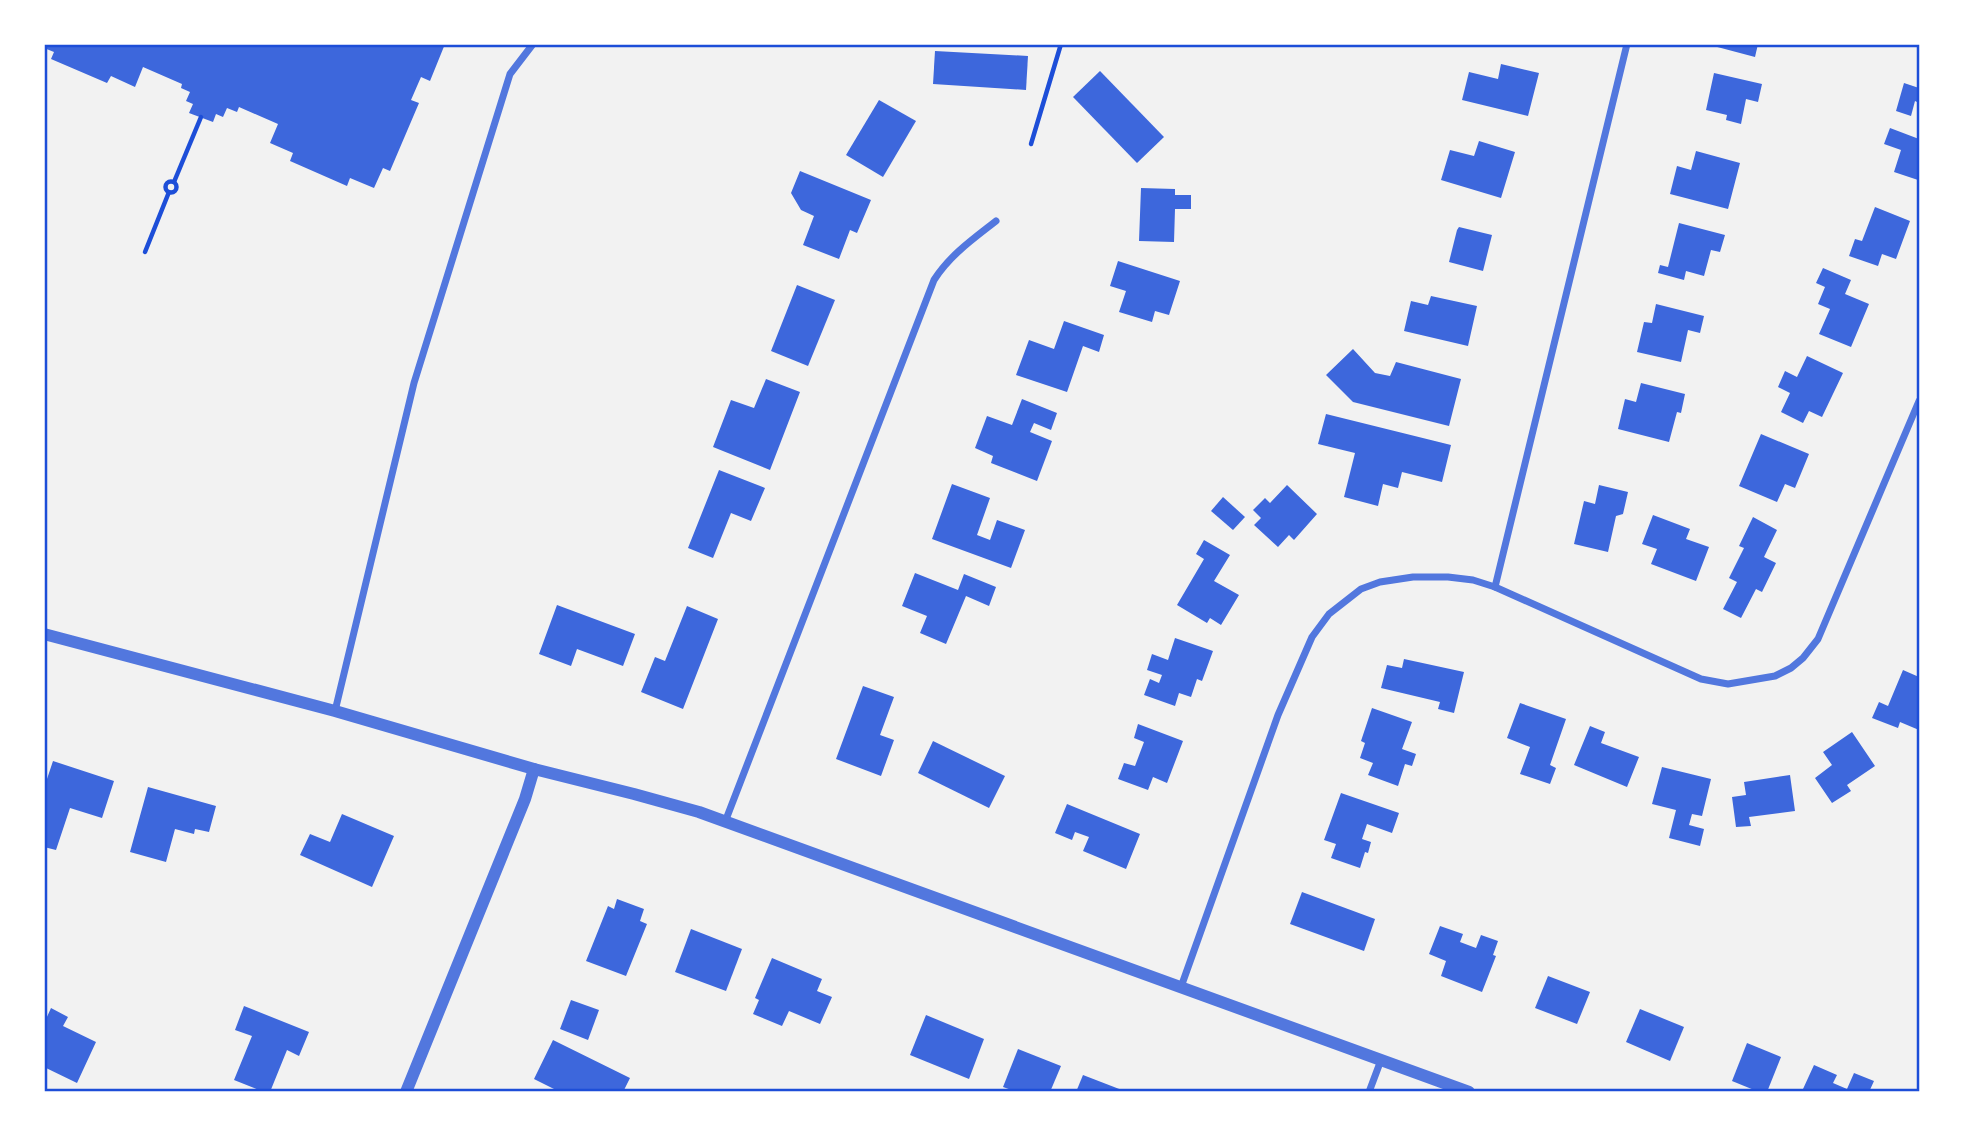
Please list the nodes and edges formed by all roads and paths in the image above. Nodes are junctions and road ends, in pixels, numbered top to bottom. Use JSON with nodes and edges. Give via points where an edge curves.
{"nodes":[{"id":1,"x":533,"y":44,"type":"edge"},
{"id":2,"x":1061,"y":44,"type":"edge"},
{"id":3,"x":1626,"y":44,"type":"edge"},
{"id":4,"x":201,"y":117,"type":"dead end"},
{"id":5,"x":1031,"y":144,"type":"dead end"},
{"id":6,"x":996,"y":221,"type":"dead end"},
{"id":7,"x":145,"y":252,"type":"dead end"},
{"id":8,"x":1919,"y":401,"type":"edge"},
{"id":9,"x":1495,"y":587,"type":"junction"},
{"id":10,"x":44,"y":634,"type":"edge"},
{"id":11,"x":335,"y":711,"type":"junction"},
{"id":12,"x":534,"y":769,"type":"junction"},
{"id":13,"x":724,"y":822,"type":"junction"},
{"id":14,"x":1181,"y":987,"type":"junction"},
{"id":15,"x":1381,"y":1060,"type":"junction"},
{"id":16,"x":406,"y":1092,"type":"edge"},
{"id":17,"x":1369,"y":1092,"type":"edge"},
{"id":18,"x":1469,"y":1092,"type":"edge"}],
"edges":[{"from":1,"to":11,"type":"street","via":[[510,74],[414,383]]},
{"from":2,"to":5,"type":"path"},
{"from":3,"to":9,"type":"street"},
{"from":4,"to":7,"type":"path","via":[[174,182],[166,185],[169,192]]},
{"from":6,"to":13,"type":"street","via":[[957,251],[934,280]]},
{"from":8,"to":9,"type":"street","via":[[1818,639],[1803,658],[1775,676],[1728,684],[1701,679]]},
{"from":9,"to":14,"type":"street","via":[[1448,577],[1391,580],[1361,589],[1329,614],[1312,637],[1278,715]]},
{"from":10,"to":11,"type":"street"},
{"from":11,"to":12,"type":"street"},
{"from":12,"to":13,"type":"street"},
{"from":12,"to":16,"type":"street"},
{"from":13,"to":14,"type":"street"},
{"from":14,"to":15,"type":"street"},
{"from":15,"to":17,"type":"street"},
{"from":15,"to":18,"type":"street"}]}
